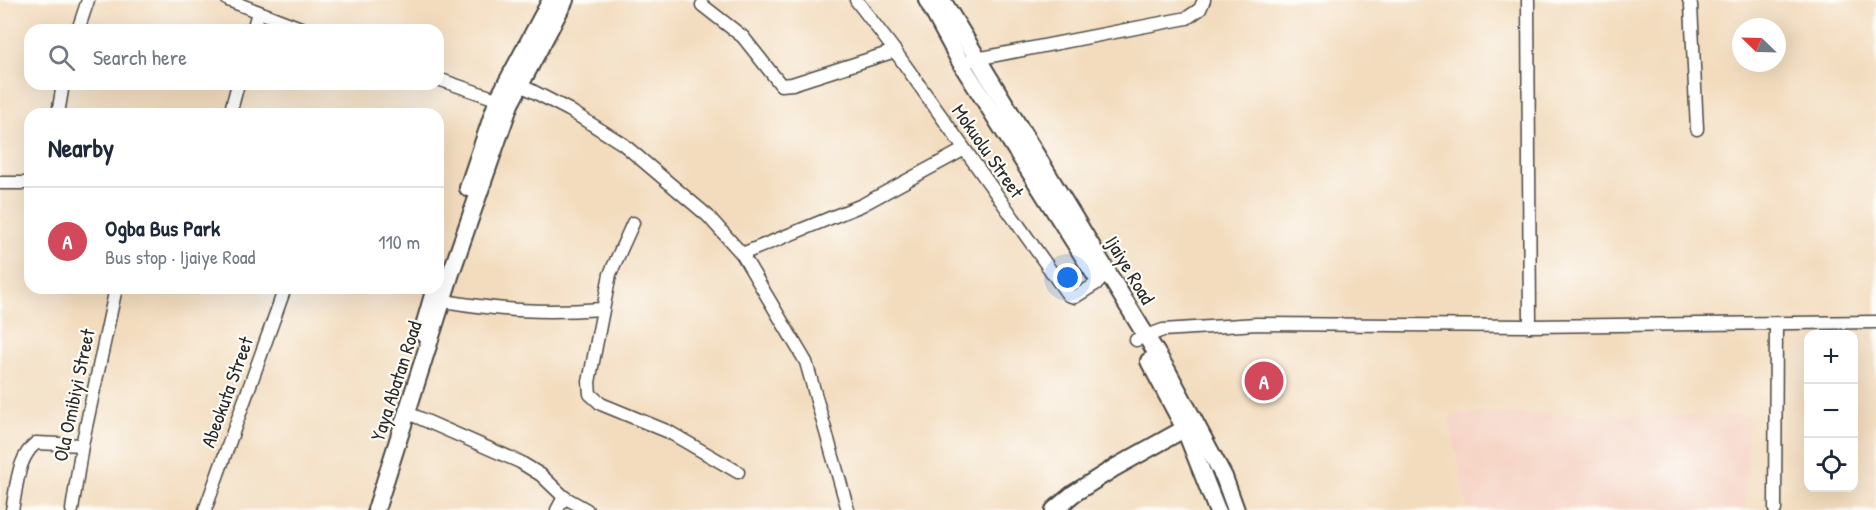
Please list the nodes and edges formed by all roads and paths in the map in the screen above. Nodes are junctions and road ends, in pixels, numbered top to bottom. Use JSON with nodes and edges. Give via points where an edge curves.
{"nodes":[{"id":1,"x":88,"y":0,"type":"edge"},
{"id":2,"x":228,"y":0,"type":"edge"},
{"id":3,"x":551,"y":0,"type":"edge"},
{"id":4,"x":565,"y":0,"type":"edge"},
{"id":5,"x":855,"y":0,"type":"edge"},
{"id":6,"x":927,"y":0,"type":"edge"},
{"id":7,"x":942,"y":0,"type":"edge"},
{"id":8,"x":1204,"y":0,"type":"edge"},
{"id":9,"x":1528,"y":0,"type":"edge"},
{"id":10,"x":1689,"y":0,"type":"edge"},
{"id":11,"x":702,"y":5,"type":"dead end"},
{"id":12,"x":258,"y":12,"type":"junction"},
{"id":13,"x":80,"y":24,"type":"edge"},
{"id":14,"x":255,"y":24,"type":"edge"},
{"id":15,"x":290,"y":24,"type":"edge"},
{"id":16,"x":896,"y":51,"type":"junction"},
{"id":17,"x":977,"y":56,"type":"junction"},
{"id":18,"x":962,"y":64,"type":"junction"},
{"id":19,"x":444,"y":81,"type":"edge"},
{"id":20,"x":514,"y":81,"type":"junction"},
{"id":21,"x":62,"y":90,"type":"edge"},
{"id":22,"x":237,"y":90,"type":"edge"},
{"id":23,"x":504,"y":101,"type":"junction"},
{"id":24,"x":59,"y":108,"type":"edge"},
{"id":25,"x":232,"y":108,"type":"edge"},
{"id":26,"x":1696,"y":129,"type":"dead end"},
{"id":27,"x":963,"y":150,"type":"junction"},
{"id":28,"x":0,"y":183,"type":"edge"},
{"id":29,"x":24,"y":183,"type":"edge"},
{"id":30,"x":633,"y":223,"type":"dead end"},
{"id":31,"x":742,"y":254,"type":"junction"},
{"id":32,"x":444,"y":267,"type":"edge"},
{"id":33,"x":1099,"y":282,"type":"junction"},
{"id":34,"x":115,"y":294,"type":"edge"},
{"id":35,"x":283,"y":294,"type":"edge"},
{"id":36,"x":440,"y":294,"type":"edge"},
{"id":37,"x":603,"y":309,"type":"junction"},
{"id":38,"x":1876,"y":322,"type":"edge"},
{"id":39,"x":1776,"y":324,"type":"junction"},
{"id":40,"x":1530,"y":326,"type":"junction"},
{"id":41,"x":1141,"y":337,"type":"junction"},
{"id":42,"x":408,"y":414,"type":"junction"},
{"id":43,"x":1190,"y":424,"type":"junction"},
{"id":44,"x":82,"y":445,"type":"junction"},
{"id":45,"x":738,"y":472,"type":"dead end"},
{"id":46,"x":564,"y":497,"type":"junction"},
{"id":47,"x":12,"y":510,"type":"edge"},
{"id":48,"x":72,"y":510,"type":"edge"},
{"id":49,"x":206,"y":510,"type":"edge"},
{"id":50,"x":365,"y":510,"type":"edge"},
{"id":51,"x":376,"y":510,"type":"edge"},
{"id":52,"x":557,"y":510,"type":"edge"},
{"id":53,"x":587,"y":510,"type":"edge"},
{"id":54,"x":848,"y":510,"type":"edge"},
{"id":55,"x":1054,"y":510,"type":"edge"},
{"id":56,"x":1217,"y":510,"type":"edge"},
{"id":57,"x":1236,"y":510,"type":"edge"},
{"id":58,"x":1775,"y":510,"type":"edge"}],
"edges":[{"from":1,"to":13,"type":"street"},
{"from":2,"to":12,"type":"street"},
{"from":3,"to":20,"type":"main road","name":"Yaya Abatan Road"},
{"from":4,"to":20,"type":"main road","name":"Yaya Abatan Road"},
{"from":5,"to":16,"type":"street","name":"Mokuolu Street"},
{"from":6,"to":18,"type":"main road","name":"Ijaiye Road"},
{"from":7,"to":17,"type":"main road","name":"Ijaiye Road"},
{"from":8,"to":17,"type":"street","via":[[1200,9],[1187,18]]},
{"from":9,"to":40,"type":"street"},
{"from":10,"to":26,"type":"street"},
{"from":11,"to":16,"type":"street","via":[[743,37],[781,85]]},
{"from":12,"to":14,"type":"street"},
{"from":12,"to":15,"type":"street"},
{"from":16,"to":27,"type":"street","name":"Mokuolu Street"},
{"from":17,"to":18,"type":"street"},
{"from":17,"to":41,"type":"main road","name":"Ijaiye Road"},
{"from":18,"to":33,"type":"main road","name":"Ijaiye Road"},
{"from":19,"to":23,"type":"street"},
{"from":20,"to":23,"type":"main road","name":"Yaya Abatan Road"},
{"from":20,"to":31,"type":"street","via":[[623,144],[708,216]]},
{"from":21,"to":24,"type":"street"},
{"from":22,"to":25,"type":"street"},
{"from":23,"to":32,"type":"main road","name":"Yaya Abatan Road"},
{"from":27,"to":31,"type":"street","via":[[862,205]]},
{"from":27,"to":33,"type":"street","name":"Mokuolu Street","via":[[1068,295],[1075,297]]},
{"from":28,"to":29,"type":"street"},
{"from":30,"to":37,"type":"street","via":[[610,274]]},
{"from":31,"to":54,"type":"street","via":[[806,362]]},
{"from":33,"to":41,"type":"main road","name":"Ijaiye Road"},
{"from":34,"to":44,"type":"street","name":"Ola Omibiyi Street"},
{"from":35,"to":49,"type":"street","name":"Abeokuta Street"},
{"from":36,"to":37,"type":"street","via":[[523,312]]},
{"from":36,"to":42,"type":"main road","name":"Yaya Abatan Road"},
{"from":36,"to":50,"type":"main road","name":"Yaya Abatan Road"},
{"from":37,"to":45,"type":"street","via":[[590,394],[601,404],[669,432]]},
{"from":38,"to":39,"type":"street"},
{"from":39,"to":40,"type":"street"},
{"from":39,"to":58,"type":"street"},
{"from":40,"to":41,"type":"street","via":[[1257,324],[1163,330]]},
{"from":41,"to":43,"type":"main road","name":"Ijaiye Road"},
{"from":42,"to":46,"type":"street","via":[[520,462]]},
{"from":42,"to":51,"type":"main road","name":"Yaya Abatan Road"},
{"from":43,"to":55,"type":"main road","via":[[1073,494]]},
{"from":43,"to":56,"type":"main road","name":"Ijaiye Road"},
{"from":43,"to":57,"type":"main road","name":"Ijaiye Road","via":[[1224,477]]},
{"from":44,"to":47,"type":"street","via":[[36,443],[27,450]]},
{"from":44,"to":48,"type":"street","name":"Ola Omibiyi Street"},
{"from":46,"to":52,"type":"street"},
{"from":46,"to":53,"type":"street"}]}
